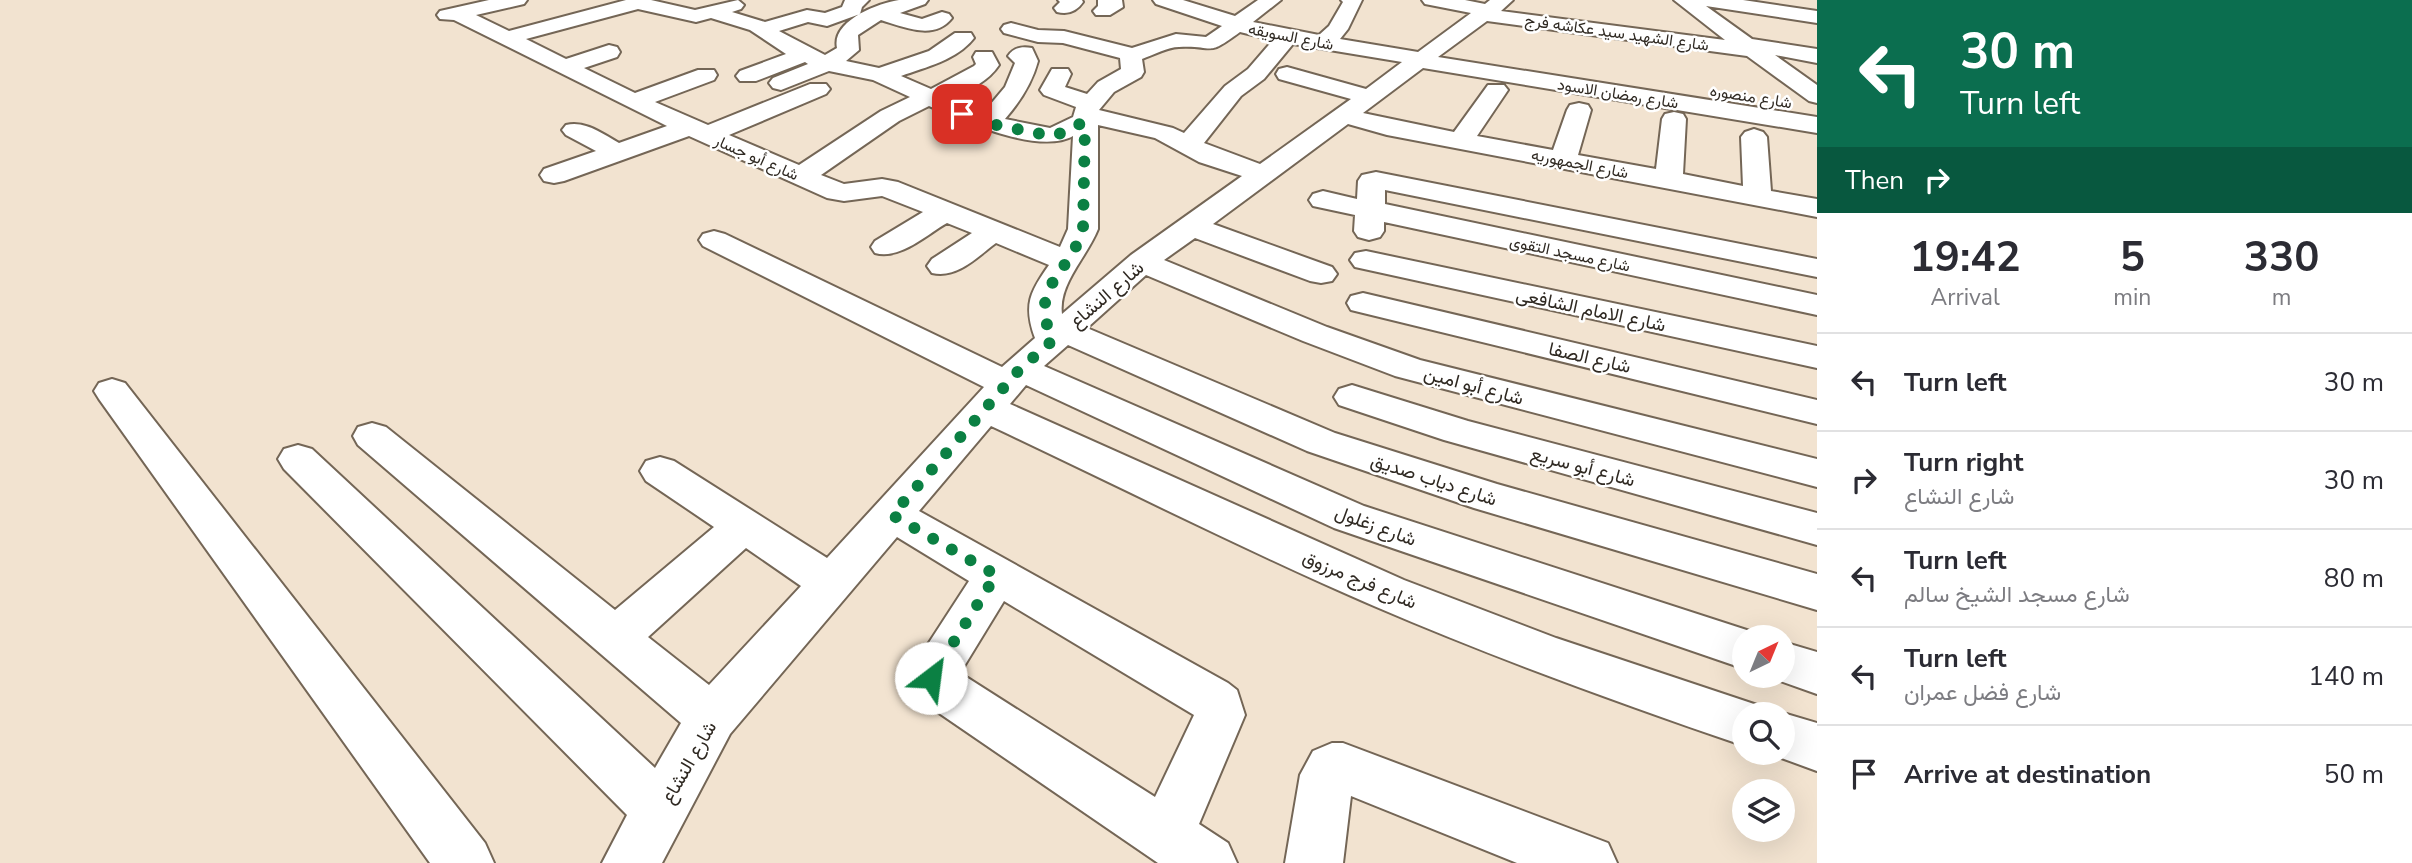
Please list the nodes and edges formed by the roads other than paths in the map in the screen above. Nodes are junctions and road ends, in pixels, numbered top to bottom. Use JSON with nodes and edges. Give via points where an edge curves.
{"nodes":[{"id":1,"x":517,"y":0,"type":"edge"},
{"id":2,"x":691,"y":0,"type":"edge"},
{"id":3,"x":756,"y":0,"type":"edge"},
{"id":4,"x":859,"y":0,"type":"edge"},
{"id":5,"x":918,"y":0,"type":"edge"},
{"id":6,"x":1163,"y":0,"type":"edge"},
{"id":7,"x":1219,"y":0,"type":"edge"},
{"id":8,"x":1271,"y":0,"type":"edge"},
{"id":9,"x":1351,"y":0,"type":"edge"},
{"id":10,"x":1432,"y":0,"type":"edge"},
{"id":11,"x":1684,"y":0,"type":"edge"},
{"id":12,"x":655,"y":6,"type":"junction"},
{"id":13,"x":785,"y":7,"type":"dead end"},
{"id":14,"x":1099,"y":8,"type":"edge"},
{"id":15,"x":1490,"y":8,"type":"edge"},
{"id":16,"x":1705,"y":9,"type":"edge"},
{"id":17,"x":712,"y":12,"type":"junction"},
{"id":18,"x":881,"y":13,"type":"junction"},
{"id":19,"x":806,"y":16,"type":"junction"},
{"id":20,"x":1817,"y":17,"type":"edge"},
{"id":21,"x":942,"y":18,"type":"dead end"},
{"id":22,"x":1246,"y":20,"type":"junction"},
{"id":23,"x":757,"y":26,"type":"junction"},
{"id":24,"x":677,"y":28,"type":"dead end"},
{"id":25,"x":1011,"y":29,"type":"dead end"},
{"id":26,"x":1817,"y":35,"type":"edge"},
{"id":27,"x":506,"y":37,"type":"junction"},
{"id":28,"x":1287,"y":37,"type":"junction"},
{"id":29,"x":963,"y":38,"type":"dead end"},
{"id":30,"x":1070,"y":39,"type":"junction"},
{"id":31,"x":1153,"y":43,"type":"junction"},
{"id":32,"x":1323,"y":43,"type":"junction"},
{"id":33,"x":1754,"y":51,"type":"junction"},
{"id":34,"x":609,"y":52,"type":"dead end"},
{"id":35,"x":1024,"y":53,"type":"dead end"},
{"id":36,"x":804,"y":55,"type":"junction"},
{"id":37,"x":1426,"y":56,"type":"junction"},
{"id":38,"x":1817,"y":56,"type":"edge"},
{"id":39,"x":984,"y":57,"type":"dead end"},
{"id":40,"x":827,"y":64,"type":"junction"},
{"id":41,"x":564,"y":67,"type":"junction"},
{"id":42,"x":1817,"y":68,"type":"edge"},
{"id":43,"x":665,"y":71,"type":"dead end"},
{"id":44,"x":855,"y":72,"type":"junction"},
{"id":45,"x":1223,"y":72,"type":"dead end"},
{"id":46,"x":1060,"y":74,"type":"dead end"},
{"id":47,"x":1287,"y":74,"type":"dead end"},
{"id":48,"x":706,"y":75,"type":"dead end"},
{"id":49,"x":880,"y":75,"type":"junction"},
{"id":50,"x":748,"y":76,"type":"dead end"},
{"id":51,"x":781,"y":83,"type":"dead end"},
{"id":52,"x":930,"y":89,"type":"junction"},
{"id":53,"x":1496,"y":90,"type":"dead end"},
{"id":54,"x":622,"y":96,"type":"junction"},
{"id":55,"x":732,"y":96,"type":"dead end"},
{"id":56,"x":1817,"y":96,"type":"edge"},
{"id":57,"x":1817,"y":106,"type":"edge"},
{"id":58,"x":1357,"y":107,"type":"junction"},
{"id":59,"x":1579,"y":110,"type":"dead end"},
{"id":60,"x":761,"y":112,"type":"junction"},
{"id":61,"x":1087,"y":114,"type":"junction"},
{"id":62,"x":1674,"y":119,"type":"dead end"},
{"id":63,"x":987,"y":123,"type":"junction"},
{"id":64,"x":1817,"y":125,"type":"edge"},
{"id":65,"x":575,"y":130,"type":"dead end"},
{"id":66,"x":698,"y":131,"type":"junction"},
{"id":67,"x":1754,"y":137,"type":"dead end"},
{"id":68,"x":1461,"y":141,"type":"junction"},
{"id":69,"x":1186,"y":146,"type":"junction"},
{"id":70,"x":617,"y":152,"type":"junction"},
{"id":71,"x":1563,"y":160,"type":"junction"},
{"id":72,"x":1263,"y":174,"type":"junction"},
{"id":73,"x":554,"y":175,"type":"dead end"},
{"id":74,"x":801,"y":176,"type":"junction"},
{"id":75,"x":1669,"y":180,"type":"junction"},
{"id":76,"x":1757,"y":197,"type":"junction"},
{"id":77,"x":1323,"y":200,"type":"dead end"},
{"id":78,"x":1817,"y":208,"type":"edge"},
{"id":79,"x":946,"y":211,"type":"junction"},
{"id":80,"x":1191,"y":226,"type":"junction"},
{"id":81,"x":994,"y":231,"type":"junction"},
{"id":82,"x":1368,"y":234,"type":"junction"},
{"id":83,"x":1652,"y":235,"type":"junction"},
{"id":84,"x":714,"y":240,"type":"dead end"},
{"id":85,"x":886,"y":247,"type":"dead end"},
{"id":86,"x":1067,"y":261,"type":"junction"},
{"id":87,"x":1142,"y":262,"type":"junction"},
{"id":88,"x":943,"y":266,"type":"dead end"},
{"id":89,"x":1817,"y":268,"type":"edge"},
{"id":90,"x":1658,"y":272,"type":"junction"},
{"id":91,"x":1321,"y":274,"type":"dead end"},
{"id":92,"x":1363,"y":303,"type":"dead end"},
{"id":93,"x":1817,"y":305,"type":"edge"},
{"id":94,"x":1058,"y":335,"type":"junction"},
{"id":95,"x":1817,"y":357,"type":"edge"},
{"id":96,"x":1005,"y":387,"type":"junction"},
{"id":97,"x":112,"y":391,"type":"dead end"},
{"id":98,"x":1352,"y":397,"type":"dead end"},
{"id":99,"x":1817,"y":412,"type":"edge"},
{"id":100,"x":372,"y":436,"type":"dead end"},
{"id":101,"x":298,"y":459,"type":"dead end"},
{"id":102,"x":660,"y":471,"type":"dead end"},
{"id":103,"x":1817,"y":473,"type":"edge"},
{"id":104,"x":892,"y":515,"type":"junction"},
{"id":105,"x":743,"y":526,"type":"junction"},
{"id":106,"x":1817,"y":529,"type":"edge"},
{"id":107,"x":996,"y":575,"type":"junction"},
{"id":108,"x":831,"y":583,"type":"junction"},
{"id":109,"x":1817,"y":593,"type":"edge"},
{"id":110,"x":615,"y":638,"type":"junction"},
{"id":111,"x":1732,"y":645,"type":"edge"},
{"id":112,"x":1796,"y":666,"type":"edge"},
{"id":113,"x":1817,"y":673,"type":"edge"},
{"id":114,"x":712,"y":718,"type":"junction"},
{"id":115,"x":1732,"y":719,"type":"edge"},
{"id":116,"x":1795,"y":740,"type":"edge"},
{"id":117,"x":1817,"y":747,"type":"edge"},
{"id":118,"x":660,"y":810,"type":"junction"},
{"id":119,"x":1166,"y":835,"type":"junction"},
{"id":120,"x":466,"y":863,"type":"edge"},
{"id":121,"x":631,"y":863,"type":"edge"},
{"id":122,"x":1209,"y":863,"type":"edge"},
{"id":123,"x":1314,"y":863,"type":"edge"},
{"id":124,"x":1588,"y":863,"type":"edge"}],
"edges":[{"from":1,"to":27,"type":"street","name":"شارع أبو جسار","via":[[444,15]]},
{"from":2,"to":12,"type":"street"},
{"from":3,"to":17,"type":"street"},
{"from":4,"to":19,"type":"street","via":[[851,5],[853,10],[826,20]]},
{"from":5,"to":18,"type":"street"},
{"from":6,"to":22,"type":"street","name":"شارع السويقه"},
{"from":7,"to":22,"type":"street"},
{"from":8,"to":22,"type":"street"},
{"from":9,"to":32,"type":"street","via":[[1348,15]]},
{"from":10,"to":15,"type":"street","name":"شارع الشهيد سيد عكاشه فرج"},
{"from":11,"to":16,"type":"street"},
{"from":12,"to":17,"type":"street","via":[[696,16]]},
{"from":12,"to":27,"type":"street"},
{"from":13,"to":19,"type":"street"},
{"from":14,"to":30,"type":"street"},
{"from":15,"to":33,"type":"street","name":"شارع الشهيد سيد عكاشه فرج"},
{"from":15,"to":37,"type":"street","name":"شارع النشاع"},
{"from":16,"to":20,"type":"street"},
{"from":16,"to":26,"type":"street"},
{"from":16,"to":33,"type":"street"},
{"from":17,"to":23,"type":"street"},
{"from":18,"to":21,"type":"street","via":[[923,26]]},
{"from":18,"to":40,"type":"street","via":[[857,24],[846,40],[848,50]]},
{"from":19,"to":23,"type":"street"},
{"from":22,"to":28,"type":"street","name":"شارع السويقه"},
{"from":22,"to":31,"type":"street","via":[[1210,44]]},
{"from":23,"to":24,"type":"street","via":[[706,37]]},
{"from":23,"to":36,"type":"street"},
{"from":25,"to":30,"type":"street"},
{"from":27,"to":41,"type":"street","name":"شارع أبو جسار"},
{"from":28,"to":32,"type":"street","name":"شارع السويقه"},
{"from":28,"to":69,"type":"street"},
{"from":29,"to":49,"type":"street","via":[[937,57]]},
{"from":30,"to":31,"type":"street"},
{"from":31,"to":45,"type":"street"},
{"from":31,"to":61,"type":"street","via":[[1131,58],[1133,72],[1106,87]]},
{"from":32,"to":37,"type":"street","name":"شارع السويقه"},
{"from":33,"to":38,"type":"street"},
{"from":33,"to":42,"type":"street"},
{"from":33,"to":56,"type":"street"},
{"from":34,"to":41,"type":"street"},
{"from":35,"to":63,"type":"street","via":[[1019,56],[1027,61],[1022,82]]},
{"from":36,"to":40,"type":"street"},
{"from":36,"to":50,"type":"street"},
{"from":37,"to":57,"type":"street","name":"شارع منصوره","via":[[1569,64]]},
{"from":37,"to":58,"type":"street","name":"شارع النشاع"},
{"from":37,"to":64,"type":"street","name":"شارع رمضان الاسود"},
{"from":39,"to":52,"type":"street","via":[[988,65],[966,83]]},
{"from":40,"to":44,"type":"street"},
{"from":40,"to":51,"type":"street"},
{"from":41,"to":54,"type":"street","name":"شارع أبو جسار"},
{"from":43,"to":54,"type":"street"},
{"from":44,"to":49,"type":"street"},
{"from":44,"to":60,"type":"street"},
{"from":46,"to":61,"type":"street","via":[[1052,90]]},
{"from":47,"to":58,"type":"street","name":"شارع الجمهوريه"},
{"from":48,"to":54,"type":"street"},
{"from":49,"to":52,"type":"street","via":[[905,86]]},
{"from":52,"to":63,"type":"street"},
{"from":52,"to":74,"type":"street"},
{"from":53,"to":68,"type":"street"},
{"from":54,"to":66,"type":"street","name":"شارع أبو جسار"},
{"from":55,"to":60,"type":"street"},
{"from":58,"to":68,"type":"street","name":"شارع الجمهوريه"},
{"from":58,"to":72,"type":"street","name":"شارع النشاع"},
{"from":59,"to":71,"type":"street"},
{"from":60,"to":66,"type":"street"},
{"from":61,"to":63,"type":"street","via":[[1054,136]]},
{"from":61,"to":69,"type":"street","via":[[1164,132]]},
{"from":61,"to":86,"type":"street","via":[[1083,229]]},
{"from":62,"to":75,"type":"street"},
{"from":65,"to":70,"type":"street"},
{"from":66,"to":70,"type":"street"},
{"from":66,"to":74,"type":"street","name":"شارع أبو جسار"},
{"from":67,"to":76,"type":"street"},
{"from":68,"to":71,"type":"street","name":"شارع الجمهوريه"},
{"from":69,"to":72,"type":"street"},
{"from":70,"to":73,"type":"street"},
{"from":71,"to":75,"type":"street","name":"شارع الجمهوريه"},
{"from":72,"to":80,"type":"street","name":"شارع النشاع"},
{"from":74,"to":79,"type":"street","name":"شارع أبو جسار","via":[[841,194],[886,187]]},
{"from":75,"to":76,"type":"street","name":"شارع الجمهوريه"},
{"from":76,"to":78,"type":"street","name":"شارع الجمهوريه"},
{"from":77,"to":82,"type":"street","name":"شارع مسجد التقوى"},
{"from":79,"to":81,"type":"street","name":"شارع أبو جسار"},
{"from":79,"to":85,"type":"street"},
{"from":80,"to":87,"type":"street","name":"شارع النشاع"},
{"from":80,"to":91,"type":"street"},
{"from":81,"to":86,"type":"street","name":"شارع أبو جسار"},
{"from":81,"to":88,"type":"street"},
{"from":82,"to":83,"type":"street","via":[[1372,181],[1376,180]]},
{"from":82,"to":90,"type":"street","name":"شارع مسجد التقوى"},
{"from":82,"to":95,"type":"street","name":"شارع الامام الشافعى"},
{"from":83,"to":89,"type":"street"},
{"from":83,"to":90,"type":"street"},
{"from":84,"to":96,"type":"street"},
{"from":86,"to":94,"type":"street","via":[[1046,293],[1043,308],[1045,324]]},
{"from":87,"to":94,"type":"street","name":"شارع النشاع"},
{"from":87,"to":103,"type":"street","name":"شارع أبو امين","via":[[1408,368]]},
{"from":90,"to":93,"type":"street","name":"شارع مسجد التقوى"},
{"from":92,"to":99,"type":"street","name":"شارع الصفا"},
{"from":94,"to":96,"type":"street","name":"شارع النشاع"},
{"from":94,"to":109,"type":"street","name":"شارع دياب صديق","via":[[1321,442]]},
{"from":96,"to":104,"type":"street","name":"شارع النشاع"},
{"from":96,"to":111,"type":"street","name":"شارع زغلول","via":[[1349,517]]},
{"from":96,"to":115,"type":"street","name":"شارع فرج مرزوق","via":[[1339,571],[1481,630]]},
{"from":97,"to":120,"type":"street"},
{"from":98,"to":106,"type":"street","name":"شارع أبو سريع","via":[[1458,431]]},
{"from":100,"to":110,"type":"street"},
{"from":101,"to":118,"type":"street"},
{"from":102,"to":105,"type":"street"},
{"from":104,"to":107,"type":"street"},
{"from":104,"to":108,"type":"street","name":"شارع النشاع"},
{"from":105,"to":108,"type":"street"},
{"from":105,"to":110,"type":"street"},
{"from":107,"to":119,"type":"street","via":[[1219,706],[1220,715]]},
{"from":107,"to":119,"type":"street","via":[[931,678]]},
{"from":108,"to":114,"type":"street","name":"شارع النشاع"},
{"from":110,"to":114,"type":"street"},
{"from":112,"to":113,"type":"street"},
{"from":114,"to":118,"type":"street","name":"شارع النشاع"},
{"from":116,"to":117,"type":"street"},
{"from":118,"to":121,"type":"street","name":"شارع النشاع"},
{"from":119,"to":122,"type":"street"},
{"from":123,"to":124,"type":"street","via":[[1327,775],[1332,768],[1343,768]]}]}
